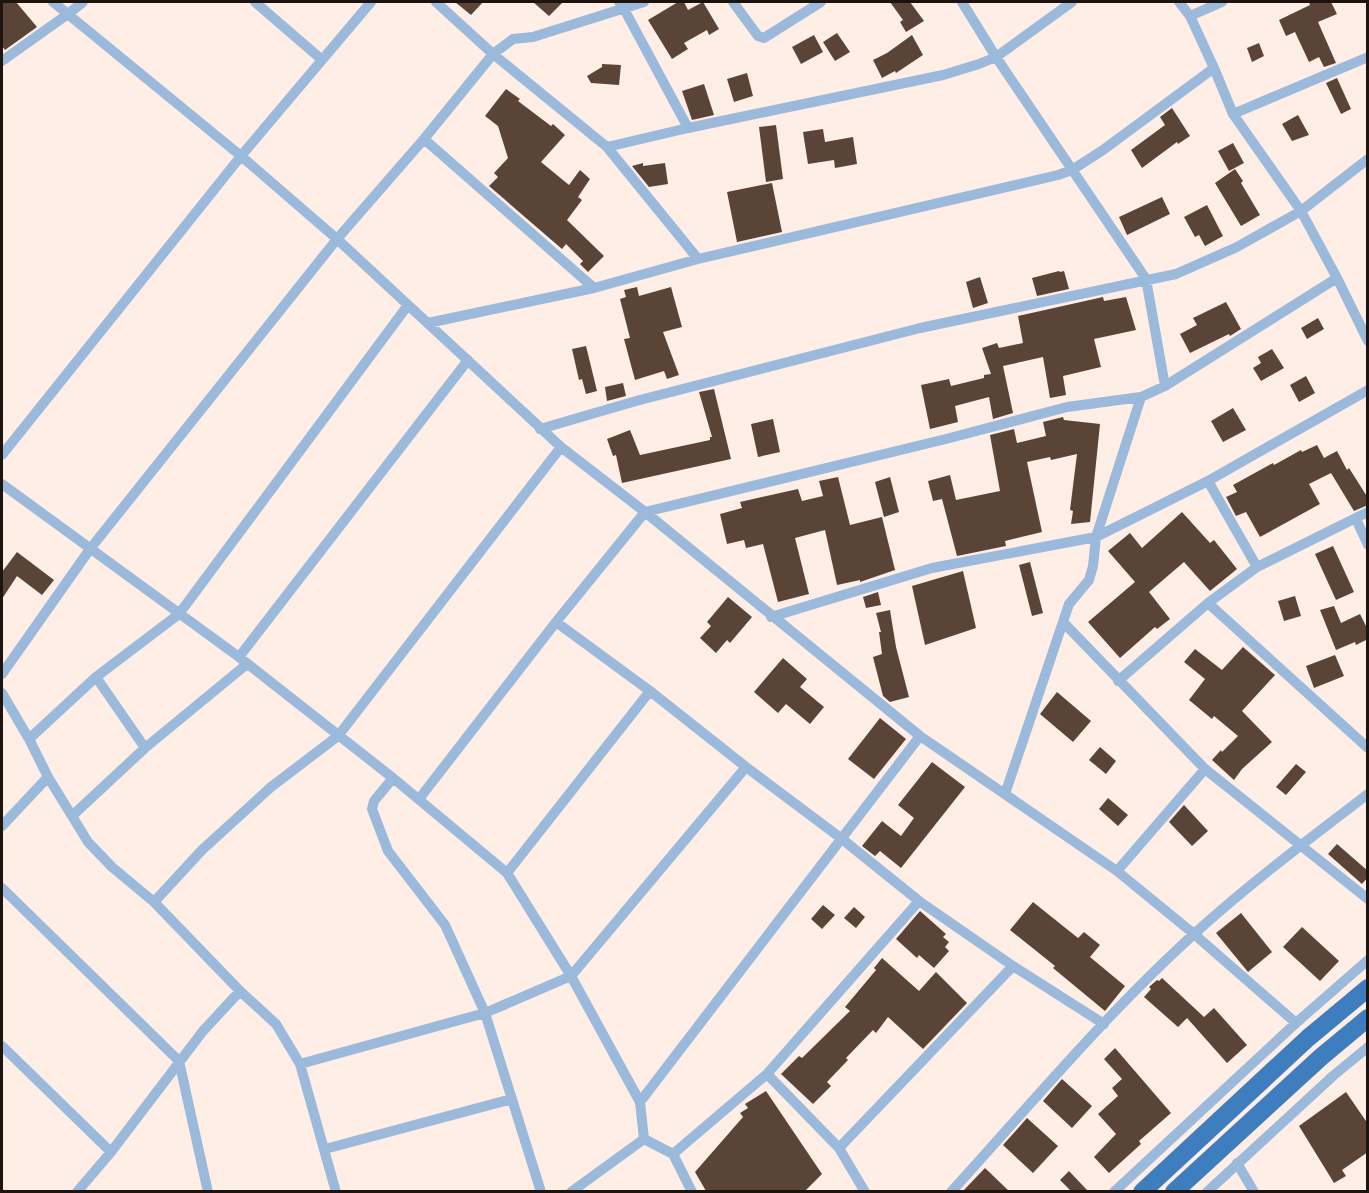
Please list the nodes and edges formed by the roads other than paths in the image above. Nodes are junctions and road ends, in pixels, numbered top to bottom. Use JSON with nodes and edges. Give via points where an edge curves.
{"nodes":[{"id":1,"x":53,"y":2,"type":"edge"},
{"id":2,"x":83,"y":2,"type":"edge"},
{"id":3,"x":255,"y":2,"type":"edge"},
{"id":4,"x":371,"y":2,"type":"edge"},
{"id":5,"x":435,"y":2,"type":"edge"},
{"id":6,"x":644,"y":2,"type":"edge"},
{"id":7,"x":733,"y":2,"type":"edge"},
{"id":8,"x":821,"y":2,"type":"edge"},
{"id":9,"x":962,"y":2,"type":"edge"},
{"id":10,"x":1072,"y":2,"type":"edge"},
{"id":11,"x":1179,"y":2,"type":"edge"},
{"id":12,"x":1222,"y":2,"type":"edge"},
{"id":13,"x":621,"y":4,"type":"edge"},
{"id":14,"x":68,"y":14,"type":"junction"},
{"id":15,"x":1190,"y":16,"type":"junction"},
{"id":16,"x":494,"y":54,"type":"junction"},
{"id":17,"x":996,"y":57,"type":"junction"},
{"id":18,"x":1368,"y":57,"type":"edge"},
{"id":19,"x":321,"y":60,"type":"junction"},
{"id":20,"x":2,"y":61,"type":"edge"},
{"id":21,"x":1214,"y":68,"type":"junction"},
{"id":22,"x":1233,"y":114,"type":"junction"},
{"id":23,"x":688,"y":128,"type":"junction"},
{"id":24,"x":424,"y":139,"type":"junction"},
{"id":25,"x":607,"y":147,"type":"junction"},
{"id":26,"x":241,"y":156,"type":"junction"},
{"id":27,"x":1368,"y":159,"type":"edge"},
{"id":28,"x":1072,"y":170,"type":"junction"},
{"id":29,"x":1301,"y":211,"type":"junction"},
{"id":30,"x":337,"y":239,"type":"junction"},
{"id":31,"x":699,"y":259,"type":"junction"},
{"id":32,"x":1337,"y":278,"type":"junction"},
{"id":33,"x":1146,"y":279,"type":"junction"},
{"id":34,"x":594,"y":288,"type":"junction"},
{"id":35,"x":408,"y":305,"type":"junction"},
{"id":36,"x":428,"y":323,"type":"junction"},
{"id":37,"x":1368,"y":341,"type":"edge"},
{"id":38,"x":468,"y":360,"type":"junction"},
{"id":39,"x":1165,"y":386,"type":"junction"},
{"id":40,"x":1368,"y":390,"type":"edge"},
{"id":41,"x":1140,"y":397,"type":"junction"},
{"id":42,"x":540,"y":429,"type":"junction"},
{"id":43,"x":561,"y":447,"type":"junction"},
{"id":44,"x":2,"y":455,"type":"edge"},
{"id":45,"x":1208,"y":481,"type":"junction"},
{"id":46,"x":2,"y":484,"type":"edge"},
{"id":47,"x":645,"y":512,"type":"junction"},
{"id":48,"x":1368,"y":512,"type":"edge"},
{"id":49,"x":1356,"y":519,"type":"junction"},
{"id":50,"x":1096,"y":537,"type":"junction"},
{"id":51,"x":1368,"y":545,"type":"edge"},
{"id":52,"x":90,"y":549,"type":"junction"},
{"id":53,"x":1257,"y":567,"type":"junction"},
{"id":54,"x":1208,"y":603,"type":"junction"},
{"id":55,"x":179,"y":614,"type":"junction"},
{"id":56,"x":771,"y":616,"type":"junction"},
{"id":57,"x":556,"y":622,"type":"junction"},
{"id":58,"x":1063,"y":622,"type":"junction"},
{"id":59,"x":243,"y":661,"type":"junction"},
{"id":60,"x":2,"y":674,"type":"edge"},
{"id":61,"x":96,"y":677,"type":"junction"},
{"id":62,"x":1119,"y":681,"type":"junction"},
{"id":63,"x":650,"y":691,"type":"junction"},
{"id":64,"x":2,"y":693,"type":"edge"},
{"id":65,"x":338,"y":736,"type":"junction"},
{"id":66,"x":920,"y":736,"type":"junction"},
{"id":67,"x":30,"y":739,"type":"junction"},
{"id":68,"x":145,"y":748,"type":"junction"},
{"id":69,"x":1368,"y":748,"type":"edge"},
{"id":70,"x":746,"y":767,"type":"junction"},
{"id":71,"x":1205,"y":770,"type":"junction"},
{"id":72,"x":48,"y":777,"type":"junction"},
{"id":73,"x":393,"y":778,"type":"junction"},
{"id":74,"x":1005,"y":794,"type":"junction"},
{"id":75,"x":1368,"y":794,"type":"edge"},
{"id":76,"x":419,"y":799,"type":"junction"},
{"id":77,"x":73,"y":815,"type":"junction"},
{"id":78,"x":2,"y":826,"type":"edge"},
{"id":79,"x":842,"y":839,"type":"junction"},
{"id":80,"x":1301,"y":844,"type":"junction"},
{"id":81,"x":1117,"y":871,"type":"junction"},
{"id":82,"x":507,"y":873,"type":"junction"},
{"id":83,"x":2,"y":888,"type":"edge"},
{"id":84,"x":1368,"y":899,"type":"edge"},
{"id":85,"x":919,"y":901,"type":"junction"},
{"id":86,"x":154,"y":902,"type":"junction"},
{"id":87,"x":1194,"y":934,"type":"junction"},
{"id":88,"x":1368,"y":960,"type":"edge"},
{"id":89,"x":1013,"y":966,"type":"junction"},
{"id":90,"x":571,"y":976,"type":"junction"},
{"id":91,"x":1368,"y":988,"type":"edge"},
{"id":92,"x":240,"y":991,"type":"junction"},
{"id":93,"x":485,"y":1013,"type":"junction"},
{"id":94,"x":1368,"y":1018,"type":"edge"},
{"id":95,"x":1296,"y":1023,"type":"junction"},
{"id":96,"x":1104,"y":1024,"type":"junction"},
{"id":97,"x":2,"y":1046,"type":"edge"},
{"id":98,"x":1368,"y":1047,"type":"edge"},
{"id":99,"x":179,"y":1061,"type":"junction"},
{"id":100,"x":300,"y":1064,"type":"junction"},
{"id":101,"x":767,"y":1074,"type":"junction"},
{"id":102,"x":512,"y":1099,"type":"junction"},
{"id":103,"x":640,"y":1102,"type":"junction"},
{"id":104,"x":644,"y":1139,"type":"junction"},
{"id":105,"x":839,"y":1148,"type":"junction"},
{"id":106,"x":325,"y":1149,"type":"junction"},
{"id":107,"x":111,"y":1152,"type":"junction"},
{"id":108,"x":673,"y":1154,"type":"junction"},
{"id":109,"x":1237,"y":1163,"type":"junction"},
{"id":110,"x":77,"y":1191,"type":"edge"},
{"id":111,"x":208,"y":1191,"type":"edge"},
{"id":112,"x":336,"y":1191,"type":"edge"},
{"id":113,"x":541,"y":1191,"type":"edge"},
{"id":114,"x":572,"y":1191,"type":"edge"},
{"id":115,"x":692,"y":1191,"type":"edge"},
{"id":116,"x":866,"y":1191,"type":"edge"},
{"id":117,"x":951,"y":1191,"type":"edge"},
{"id":118,"x":1114,"y":1191,"type":"edge"},
{"id":119,"x":1142,"y":1191,"type":"edge"},
{"id":120,"x":1174,"y":1191,"type":"edge"},
{"id":121,"x":1207,"y":1191,"type":"edge"},
{"id":122,"x":1254,"y":1191,"type":"edge"}],
"edges":[{"from":1,"to":14,"type":"street"},
{"from":2,"to":14,"type":"street"},
{"from":3,"to":19,"type":"street"},
{"from":4,"to":19,"type":"street"},
{"from":5,"to":16,"type":"street"},
{"from":6,"to":13,"type":"street"},
{"from":7,"to":8,"type":"street","via":[[762,38]]},
{"from":9,"to":17,"type":"street"},
{"from":10,"to":17,"type":"street"},
{"from":11,"to":15,"type":"street"},
{"from":12,"to":15,"type":"street"},
{"from":13,"to":16,"type":"street","via":[[533,37],[513,39]]},
{"from":13,"to":23,"type":"street"},
{"from":14,"to":20,"type":"street"},
{"from":14,"to":26,"type":"street"},
{"from":15,"to":21,"type":"street"},
{"from":16,"to":24,"type":"street"},
{"from":16,"to":25,"type":"street"},
{"from":17,"to":23,"type":"street","via":[[943,75]]},
{"from":17,"to":28,"type":"street"},
{"from":18,"to":22,"type":"street"},
{"from":19,"to":26,"type":"street"},
{"from":21,"to":22,"type":"street"},
{"from":21,"to":28,"type":"street"},
{"from":22,"to":29,"type":"street"},
{"from":23,"to":25,"type":"street"},
{"from":24,"to":30,"type":"street"},
{"from":24,"to":34,"type":"street"},
{"from":25,"to":31,"type":"street"},
{"from":26,"to":30,"type":"street"},
{"from":26,"to":44,"type":"street"},
{"from":27,"to":29,"type":"street"},
{"from":28,"to":31,"type":"street"},
{"from":28,"to":33,"type":"street"},
{"from":29,"to":32,"type":"street"},
{"from":29,"to":33,"type":"street","via":[[1209,261],[1176,274]]},
{"from":30,"to":35,"type":"street"},
{"from":30,"to":52,"type":"street"},
{"from":31,"to":34,"type":"street"},
{"from":32,"to":37,"type":"street"},
{"from":32,"to":39,"type":"street"},
{"from":33,"to":39,"type":"street"},
{"from":33,"to":42,"type":"street","via":[[868,340]]},
{"from":34,"to":36,"type":"street"},
{"from":35,"to":36,"type":"street"},
{"from":35,"to":55,"type":"street"},
{"from":36,"to":38,"type":"street"},
{"from":38,"to":42,"type":"street"},
{"from":38,"to":59,"type":"street"},
{"from":39,"to":41,"type":"street"},
{"from":40,"to":45,"type":"street"},
{"from":41,"to":47,"type":"street","via":[[1067,407]]},
{"from":41,"to":50,"type":"street"},
{"from":42,"to":43,"type":"street"},
{"from":43,"to":47,"type":"street"},
{"from":43,"to":65,"type":"street"},
{"from":45,"to":50,"type":"street"},
{"from":45,"to":53,"type":"street"},
{"from":46,"to":52,"type":"street"},
{"from":47,"to":56,"type":"street"},
{"from":47,"to":57,"type":"street"},
{"from":48,"to":49,"type":"street"},
{"from":49,"to":51,"type":"street"},
{"from":49,"to":53,"type":"street"},
{"from":50,"to":56,"type":"street","via":[[932,568]]},
{"from":50,"to":58,"type":"street","via":[[1089,580],[1069,604]]},
{"from":52,"to":55,"type":"street"},
{"from":52,"to":60,"type":"street"},
{"from":53,"to":54,"type":"street"},
{"from":54,"to":62,"type":"street"},
{"from":54,"to":69,"type":"street"},
{"from":55,"to":59,"type":"street"},
{"from":55,"to":61,"type":"street"},
{"from":56,"to":66,"type":"street"},
{"from":57,"to":63,"type":"street"},
{"from":57,"to":76,"type":"street"},
{"from":58,"to":62,"type":"street"},
{"from":58,"to":74,"type":"street"},
{"from":59,"to":65,"type":"street"},
{"from":59,"to":68,"type":"street"},
{"from":61,"to":67,"type":"street"},
{"from":61,"to":68,"type":"street"},
{"from":62,"to":71,"type":"street"},
{"from":63,"to":70,"type":"street"},
{"from":63,"to":82,"type":"street"},
{"from":64,"to":67,"type":"street"},
{"from":65,"to":73,"type":"street"},
{"from":65,"to":86,"type":"street","via":[[262,795],[202,850]]},
{"from":66,"to":74,"type":"street"},
{"from":66,"to":79,"type":"street"},
{"from":67,"to":72,"type":"street"},
{"from":68,"to":77,"type":"street"},
{"from":70,"to":79,"type":"street"},
{"from":70,"to":90,"type":"street"},
{"from":71,"to":80,"type":"street"},
{"from":71,"to":81,"type":"street"},
{"from":72,"to":77,"type":"street"},
{"from":72,"to":78,"type":"street"},
{"from":73,"to":76,"type":"street"},
{"from":73,"to":93,"type":"street","via":[[372,809],[388,851],[446,925]]},
{"from":74,"to":81,"type":"street"},
{"from":75,"to":80,"type":"street"},
{"from":76,"to":82,"type":"street"},
{"from":77,"to":86,"type":"street","via":[[88,842]]},
{"from":79,"to":85,"type":"street"},
{"from":79,"to":103,"type":"street"},
{"from":80,"to":84,"type":"street"},
{"from":80,"to":87,"type":"street"},
{"from":81,"to":87,"type":"street"},
{"from":82,"to":90,"type":"street"},
{"from":83,"to":99,"type":"street"},
{"from":85,"to":89,"type":"street"},
{"from":85,"to":101,"type":"street"},
{"from":86,"to":92,"type":"street"},
{"from":87,"to":95,"type":"street"},
{"from":87,"to":96,"type":"street"},
{"from":88,"to":95,"type":"street"},
{"from":89,"to":96,"type":"street"},
{"from":89,"to":105,"type":"street"},
{"from":90,"to":93,"type":"street"},
{"from":90,"to":103,"type":"street"},
{"from":91,"to":119,"type":"highway"},
{"from":92,"to":99,"type":"street"},
{"from":92,"to":100,"type":"street","via":[[276,1023]]},
{"from":93,"to":100,"type":"street"},
{"from":93,"to":102,"type":"street"},
{"from":94,"to":120,"type":"highway"},
{"from":95,"to":118,"type":"street"},
{"from":96,"to":117,"type":"street"},
{"from":97,"to":107,"type":"street"},
{"from":98,"to":109,"type":"street"},
{"from":99,"to":107,"type":"street"},
{"from":99,"to":111,"type":"street"},
{"from":100,"to":106,"type":"street"},
{"from":101,"to":105,"type":"street"},
{"from":101,"to":108,"type":"street"},
{"from":102,"to":106,"type":"street"},
{"from":102,"to":113,"type":"street"},
{"from":103,"to":104,"type":"street"},
{"from":104,"to":108,"type":"street"},
{"from":104,"to":114,"type":"street"},
{"from":105,"to":116,"type":"street"},
{"from":106,"to":112,"type":"street"},
{"from":107,"to":110,"type":"street"},
{"from":108,"to":115,"type":"street"},
{"from":109,"to":121,"type":"street"},
{"from":109,"to":122,"type":"street"}]}
